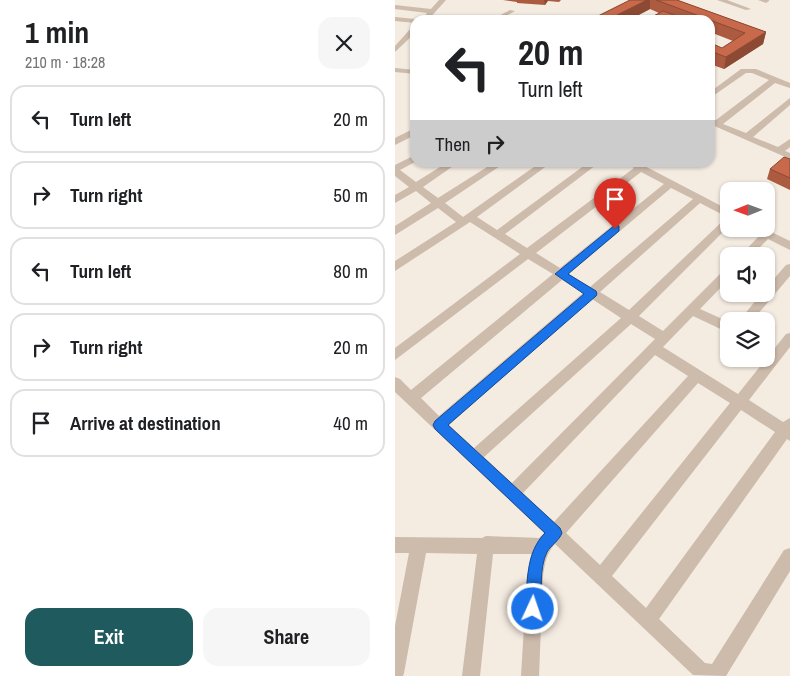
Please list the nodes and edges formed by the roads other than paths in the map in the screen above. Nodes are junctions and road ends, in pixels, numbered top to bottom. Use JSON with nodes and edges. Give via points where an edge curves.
{"nodes":[{"id":1,"x":442,"y":0,"type":"edge"},
{"id":2,"x":721,"y":0,"type":"edge"},
{"id":3,"x":395,"y":6,"type":"edge"},
{"id":4,"x":748,"y":9,"type":"dead end"},
{"id":5,"x":432,"y":11,"type":"junction"},
{"id":6,"x":512,"y":11,"type":"dead end"},
{"id":7,"x":428,"y":15,"type":"edge"},
{"id":8,"x":504,"y":15,"type":"edge"},
{"id":9,"x":395,"y":19,"type":"edge"},
{"id":10,"x":410,"y":21,"type":"edge"},
{"id":11,"x":409,"y":32,"type":"edge"},
{"id":12,"x":396,"y":48,"type":"edge"},
{"id":13,"x":395,"y":63,"type":"edge"},
{"id":14,"x":410,"y":68,"type":"edge"},
{"id":15,"x":395,"y":70,"type":"edge"},
{"id":16,"x":410,"y":70,"type":"edge"},
{"id":17,"x":774,"y":80,"type":"junction"},
{"id":18,"x":790,"y":86,"type":"edge"},
{"id":19,"x":715,"y":92,"type":"edge"},
{"id":20,"x":790,"y":101,"type":"edge"},
{"id":21,"x":715,"y":121,"type":"edge"},
{"id":22,"x":715,"y":123,"type":"edge"},
{"id":23,"x":410,"y":134,"type":"edge"},
{"id":24,"x":747,"y":137,"type":"junction"},
{"id":25,"x":395,"y":142,"type":"edge"},
{"id":26,"x":790,"y":142,"type":"edge"},
{"id":27,"x":779,"y":152,"type":"junction"},
{"id":28,"x":790,"y":156,"type":"edge"},
{"id":29,"x":410,"y":161,"type":"edge"},
{"id":30,"x":447,"y":167,"type":"edge"},
{"id":31,"x":494,"y":167,"type":"edge"},
{"id":32,"x":541,"y":167,"type":"edge"},
{"id":33,"x":589,"y":167,"type":"edge"},
{"id":34,"x":640,"y":167,"type":"edge"},
{"id":35,"x":646,"y":167,"type":"edge"},
{"id":36,"x":647,"y":167,"type":"edge"},
{"id":37,"x":395,"y":170,"type":"edge"},
{"id":38,"x":670,"y":184,"type":"junction"},
{"id":39,"x":416,"y":187,"type":"junction"},
{"id":40,"x":699,"y":199,"type":"junction"},
{"id":41,"x":395,"y":200,"type":"edge"},
{"id":42,"x":720,"y":202,"type":"edge"},
{"id":43,"x":439,"y":204,"type":"junction"},
{"id":44,"x":720,"y":210,"type":"edge"},
{"id":45,"x":466,"y":220,"type":"junction"},
{"id":46,"x":720,"y":229,"type":"edge"},
{"id":47,"x":395,"y":231,"type":"edge"},
{"id":48,"x":775,"y":233,"type":"edge"},
{"id":49,"x":497,"y":235,"type":"junction"},
{"id":50,"x":775,"y":237,"type":"edge"},
{"id":51,"x":790,"y":237,"type":"edge"},
{"id":52,"x":790,"y":246,"type":"edge"},
{"id":53,"x":528,"y":254,"type":"junction"},
{"id":54,"x":395,"y":267,"type":"edge"},
{"id":55,"x":790,"y":268,"type":"edge"},
{"id":56,"x":561,"y":274,"type":"junction"},
{"id":57,"x":720,"y":281,"type":"edge"},
{"id":58,"x":592,"y":294,"type":"junction"},
{"id":59,"x":692,"y":310,"type":"junction"},
{"id":60,"x":753,"y":312,"type":"edge"},
{"id":61,"x":630,"y":317,"type":"junction"},
{"id":62,"x":720,"y":324,"type":"edge"},
{"id":63,"x":664,"y":338,"type":"junction"},
{"id":64,"x":790,"y":338,"type":"edge"},
{"id":65,"x":654,"y":348,"type":"junction"},
{"id":66,"x":775,"y":349,"type":"edge"},
{"id":67,"x":395,"y":355,"type":"edge"},
{"id":68,"x":761,"y":367,"type":"edge"},
{"id":69,"x":697,"y":375,"type":"junction"},
{"id":70,"x":395,"y":383,"type":"edge"},
{"id":71,"x":411,"y":398,"type":"junction"},
{"id":72,"x":739,"y":402,"type":"junction"},
{"id":73,"x":439,"y":425,"type":"junction"},
{"id":74,"x":788,"y":429,"type":"edge"},
{"id":75,"x":474,"y":457,"type":"junction"},
{"id":76,"x":512,"y":493,"type":"junction"},
{"id":77,"x":555,"y":533,"type":"junction"},
{"id":78,"x":487,"y":544,"type":"junction"},
{"id":79,"x":395,"y":545,"type":"edge"},
{"id":80,"x":419,"y":545,"type":"junction"},
{"id":81,"x":543,"y":546,"type":"junction"},
{"id":82,"x":790,"y":556,"type":"edge"},
{"id":83,"x":601,"y":577,"type":"junction"},
{"id":84,"x":648,"y":620,"type":"junction"},
{"id":85,"x":395,"y":673,"type":"edge"},
{"id":86,"x":471,"y":676,"type":"edge"},
{"id":87,"x":530,"y":676,"type":"edge"}],
"edges":[{"from":1,"to":5,"type":"street"},
{"from":2,"to":4,"type":"street"},
{"from":3,"to":5,"type":"street"},
{"from":5,"to":7,"type":"street"},
{"from":6,"to":8,"type":"street"},
{"from":9,"to":10,"type":"street"},
{"from":11,"to":12,"type":"street"},
{"from":13,"to":14,"type":"street"},
{"from":15,"to":16,"type":"street"},
{"from":17,"to":18,"type":"street"},
{"from":17,"to":19,"type":"street","via":[[753,71],[744,71]]},
{"from":17,"to":21,"type":"street"},
{"from":20,"to":24,"type":"street"},
{"from":22,"to":24,"type":"street"},
{"from":23,"to":25,"type":"street"},
{"from":24,"to":27,"type":"street"},
{"from":26,"to":27,"type":"street"},
{"from":27,"to":28,"type":"street"},
{"from":29,"to":37,"type":"street"},
{"from":30,"to":39,"type":"street"},
{"from":31,"to":43,"type":"street"},
{"from":32,"to":45,"type":"street"},
{"from":33,"to":49,"type":"street"},
{"from":34,"to":53,"type":"street"},
{"from":35,"to":38,"type":"street"},
{"from":36,"to":42,"type":"street"},
{"from":37,"to":39,"type":"street"},
{"from":38,"to":40,"type":"street"},
{"from":38,"to":56,"type":"street"},
{"from":39,"to":41,"type":"street"},
{"from":39,"to":43,"type":"street"},
{"from":40,"to":44,"type":"street"},
{"from":40,"to":58,"type":"street"},
{"from":43,"to":45,"type":"street"},
{"from":43,"to":47,"type":"street"},
{"from":45,"to":49,"type":"street"},
{"from":45,"to":54,"type":"street"},
{"from":46,"to":61,"type":"street"},
{"from":48,"to":51,"type":"street"},
{"from":49,"to":53,"type":"street"},
{"from":50,"to":52,"type":"street"},
{"from":53,"to":56,"type":"street"},
{"from":53,"to":67,"type":"street"},
{"from":55,"to":60,"type":"street"},
{"from":56,"to":58,"type":"street"},
{"from":56,"to":71,"type":"street"},
{"from":57,"to":59,"type":"street"},
{"from":58,"to":61,"type":"street"},
{"from":58,"to":73,"type":"street"},
{"from":59,"to":62,"type":"street"},
{"from":59,"to":63,"type":"street"},
{"from":61,"to":63,"type":"street"},
{"from":61,"to":75,"type":"street"},
{"from":63,"to":65,"type":"street"},
{"from":64,"to":66,"type":"street"},
{"from":65,"to":69,"type":"street"},
{"from":65,"to":76,"type":"street"},
{"from":68,"to":72,"type":"street"},
{"from":69,"to":72,"type":"street"},
{"from":69,"to":77,"type":"street"},
{"from":70,"to":71,"type":"street"},
{"from":71,"to":73,"type":"street"},
{"from":72,"to":74,"type":"street"},
{"from":72,"to":83,"type":"street"},
{"from":73,"to":75,"type":"street"},
{"from":74,"to":84,"type":"street"},
{"from":75,"to":76,"type":"street"},
{"from":76,"to":77,"type":"street"},
{"from":77,"to":81,"type":"street"},
{"from":77,"to":83,"type":"street"},
{"from":78,"to":80,"type":"street"},
{"from":78,"to":81,"type":"street"},
{"from":78,"to":86,"type":"street"},
{"from":79,"to":80,"type":"street"},
{"from":80,"to":85,"type":"street"},
{"from":81,"to":87,"type":"street","via":[[535,576]]},
{"from":82,"to":84,"type":"street","via":[[717,673],[708,674],[699,669]]},
{"from":83,"to":84,"type":"street"}]}
